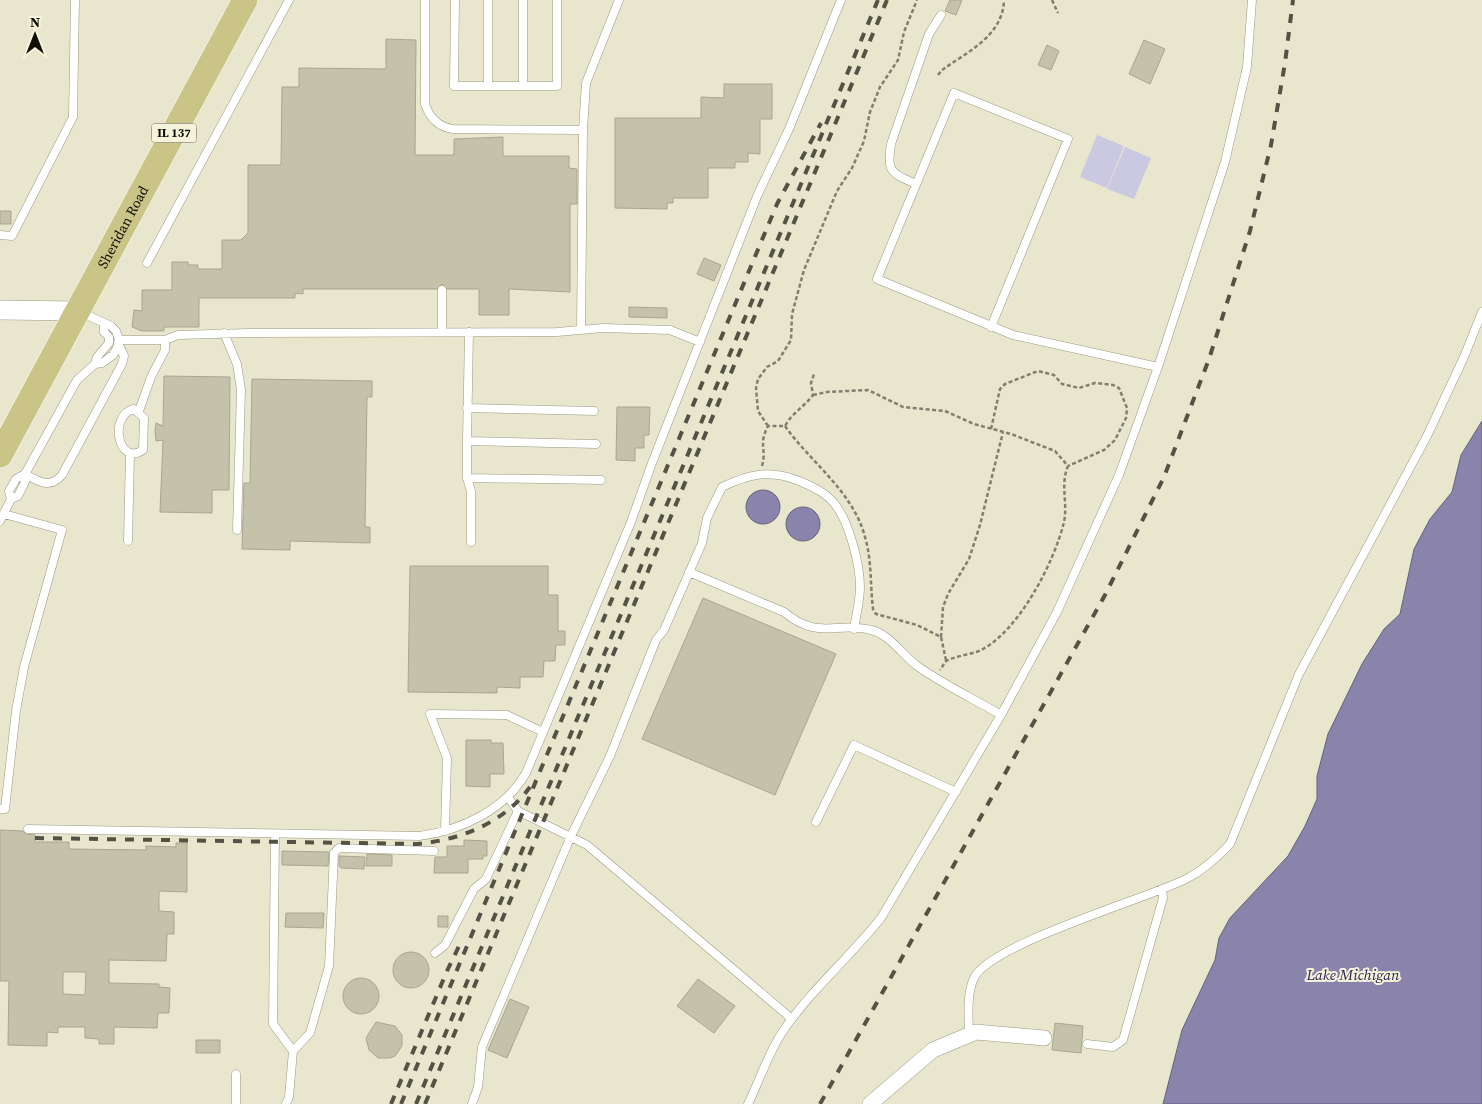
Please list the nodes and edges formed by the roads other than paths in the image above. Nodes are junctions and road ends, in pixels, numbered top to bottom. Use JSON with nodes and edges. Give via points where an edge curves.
{"nodes":[{"id":1,"x":75,"y":0,"type":"edge"},
{"id":2,"x":245,"y":0,"type":"edge"},
{"id":3,"x":289,"y":0,"type":"edge"},
{"id":4,"x":425,"y":0,"type":"edge"},
{"id":5,"x":455,"y":0,"type":"edge"},
{"id":6,"x":488,"y":0,"type":"edge"},
{"id":7,"x":523,"y":0,"type":"edge"},
{"id":8,"x":557,"y":0,"type":"edge"},
{"id":9,"x":619,"y":0,"type":"edge"},
{"id":10,"x":841,"y":0,"type":"edge"},
{"id":11,"x":1252,"y":0,"type":"edge"},
{"id":12,"x":941,"y":15,"type":"dead end"},
{"id":13,"x":488,"y":86,"type":"junction"},
{"id":14,"x":523,"y":86,"type":"junction"},
{"id":15,"x":583,"y":130,"type":"junction"},
{"id":16,"x":916,"y":184,"type":"junction"},
{"id":17,"x":0,"y":235,"type":"edge"},
{"id":18,"x":147,"y":263,"type":"dead end"},
{"id":19,"x":442,"y":290,"type":"dead end"},
{"id":20,"x":0,"y":310,"type":"edge"},
{"id":21,"x":78,"y":311,"type":"junction"},
{"id":22,"x":1482,"y":312,"type":"edge"},
{"id":23,"x":104,"y":325,"type":"junction"},
{"id":24,"x":991,"y":327,"type":"junction"},
{"id":25,"x":581,"y":330,"type":"junction"},
{"id":26,"x":442,"y":332,"type":"junction"},
{"id":27,"x":469,"y":332,"type":"junction"},
{"id":28,"x":224,"y":333,"type":"junction"},
{"id":29,"x":165,"y":340,"type":"junction"},
{"id":30,"x":119,"y":342,"type":"junction"},
{"id":31,"x":700,"y":342,"type":"junction"},
{"id":32,"x":95,"y":364,"type":"junction"},
{"id":33,"x":1158,"y":367,"type":"junction"},
{"id":34,"x":467,"y":408,"type":"junction"},
{"id":35,"x":139,"y":411,"type":"junction"},
{"id":36,"x":594,"y":411,"type":"dead end"},
{"id":37,"x":467,"y":441,"type":"junction"},
{"id":38,"x":596,"y":444,"type":"dead end"},
{"id":39,"x":130,"y":454,"type":"junction"},
{"id":40,"x":0,"y":455,"type":"edge"},
{"id":41,"x":25,"y":474,"type":"junction"},
{"id":42,"x":468,"y":478,"type":"junction"},
{"id":43,"x":600,"y":480,"type":"dead end"},
{"id":44,"x":2,"y":517,"type":"edge"},
{"id":45,"x":237,"y":530,"type":"dead end"},
{"id":46,"x":128,"y":540,"type":"dead end"},
{"id":47,"x":471,"y":542,"type":"dead end"},
{"id":48,"x":689,"y":572,"type":"junction"},
{"id":49,"x":854,"y":629,"type":"junction"},
{"id":50,"x":1002,"y":715,"type":"junction"},
{"id":51,"x":544,"y":732,"type":"junction"},
{"id":52,"x":956,"y":792,"type":"junction"},
{"id":53,"x":508,"y":797,"type":"junction"},
{"id":54,"x":0,"y":809,"type":"edge"},
{"id":55,"x":518,"y":810,"type":"junction"},
{"id":56,"x":816,"y":822,"type":"dead end"},
{"id":57,"x":28,"y":829,"type":"dead end"},
{"id":58,"x":445,"y":831,"type":"junction"},
{"id":59,"x":275,"y":834,"type":"junction"},
{"id":60,"x":571,"y":836,"type":"junction"},
{"id":61,"x":434,"y":851,"type":"dead end"},
{"id":62,"x":1162,"y":889,"type":"junction"},
{"id":63,"x":435,"y":952,"type":"dead end"},
{"id":64,"x":792,"y":1019,"type":"junction"},
{"id":65,"x":969,"y":1035,"type":"junction"},
{"id":66,"x":1044,"y":1038,"type":"dead end"},
{"id":67,"x":1087,"y":1044,"type":"dead end"},
{"id":68,"x":293,"y":1051,"type":"junction"},
{"id":69,"x":236,"y":1074,"type":"dead end"},
{"id":70,"x":236,"y":1104,"type":"edge"},
{"id":71,"x":286,"y":1104,"type":"edge"},
{"id":72,"x":472,"y":1104,"type":"edge"},
{"id":73,"x":748,"y":1104,"type":"edge"},
{"id":74,"x":870,"y":1104,"type":"edge"}],
"edges":[{"from":1,"to":17,"type":"lane","via":[[73,116],[12,236]]},
{"from":2,"to":21,"type":"highway","name":"Sheridan Road","number":"IL 137"},
{"from":3,"to":18,"type":"lane"},
{"from":4,"to":15,"type":"lane","via":[[425,104],[428,113],[443,128]]},
{"from":5,"to":13,"type":"lane","via":[[454,86]]},
{"from":6,"to":13,"type":"lane"},
{"from":7,"to":14,"type":"lane"},
{"from":8,"to":14,"type":"lane","via":[[556,86]]},
{"from":9,"to":15,"type":"lane","via":[[586,83]]},
{"from":10,"to":31,"type":"lane","via":[[789,129],[758,194]]},
{"from":11,"to":33,"type":"lane","via":[[1247,67],[1225,162]]},
{"from":12,"to":16,"type":"lane","via":[[929,34],[888,159],[893,174]]},
{"from":13,"to":14,"type":"lane"},
{"from":15,"to":25,"type":"lane"},
{"from":16,"to":24,"type":"lane","via":[[878,279]]},
{"from":16,"to":24,"type":"lane","via":[[954,93],[1068,139]]},
{"from":19,"to":26,"type":"lane"},
{"from":20,"to":21,"type":"street"},
{"from":21,"to":23,"type":"lane"},
{"from":21,"to":40,"type":"highway","name":"Sheridan Road","number":"IL 137"},
{"from":22,"to":62,"type":"lane","via":[[1427,436],[1299,674],[1230,844],[1212,863]]},
{"from":23,"to":30,"type":"lane","via":[[116,331]]},
{"from":23,"to":32,"type":"lane","via":[[109,343]]},
{"from":24,"to":33,"type":"lane","via":[[1012,335]]},
{"from":25,"to":27,"type":"lane"},
{"from":25,"to":31,"type":"lane","via":[[670,330]]},
{"from":26,"to":27,"type":"lane"},
{"from":26,"to":28,"type":"lane"},
{"from":27,"to":34,"type":"lane"},
{"from":28,"to":29,"type":"lane","via":[[178,335]]},
{"from":28,"to":45,"type":"lane","via":[[237,364],[241,390]]},
{"from":29,"to":30,"type":"lane"},
{"from":29,"to":35,"type":"lane","via":[[165,350]]},
{"from":30,"to":32,"type":"lane","via":[[113,355]]},
{"from":30,"to":41,"type":"lane","via":[[124,356],[122,364],[62,475],[56,482],[48,484]]},
{"from":31,"to":51,"type":"lane","via":[[631,522]]},
{"from":32,"to":41,"type":"lane","via":[[77,380]]},
{"from":33,"to":50,"type":"lane","via":[[1120,474],[1056,612]]},
{"from":34,"to":36,"type":"lane"},
{"from":34,"to":37,"type":"lane"},
{"from":35,"to":39,"type":"lane","via":[[145,424],[143,450]]},
{"from":35,"to":39,"type":"lane","via":[[134,409],[126,413],[119,426],[120,443]]},
{"from":37,"to":38,"type":"lane"},
{"from":37,"to":42,"type":"lane"},
{"from":39,"to":46,"type":"lane"},
{"from":41,"to":44,"type":"lane","via":[[18,496],[11,499]]},
{"from":42,"to":43,"type":"lane"},
{"from":42,"to":47,"type":"lane"},
{"from":44,"to":54,"type":"lane","via":[[62,530],[24,667],[5,809]]},
{"from":48,"to":49,"type":"lane","via":[[784,612],[797,623],[815,630]]},
{"from":48,"to":49,"type":"lane","via":[[702,543],[707,518],[722,487],[760,473],[790,477],[815,488],[835,503],[848,530],[860,587]]},
{"from":48,"to":60,"type":"lane","via":[[664,630],[656,640],[610,756]]},
{"from":49,"to":50,"type":"lane","via":[[872,630],[889,640],[916,665]]},
{"from":50,"to":52,"type":"lane"},
{"from":51,"to":53,"type":"lane","via":[[518,788]]},
{"from":51,"to":58,"type":"lane","via":[[507,715],[430,714],[446,758]]},
{"from":52,"to":56,"type":"lane","via":[[854,745]]},
{"from":52,"to":64,"type":"lane","via":[[881,918]]},
{"from":53,"to":55,"type":"lane"},
{"from":53,"to":58,"type":"lane","via":[[490,810]]},
{"from":55,"to":60,"type":"lane"},
{"from":55,"to":63,"type":"lane","via":[[486,879],[474,890],[445,945]]},
{"from":57,"to":59,"type":"lane"},
{"from":58,"to":59,"type":"lane","via":[[404,837]]},
{"from":59,"to":68,"type":"lane","via":[[273,1024]]},
{"from":60,"to":64,"type":"lane","via":[[593,850]]},
{"from":60,"to":72,"type":"lane","via":[[482,1047],[478,1087]]},
{"from":61,"to":68,"type":"lane","via":[[339,848],[334,853],[330,966],[310,1032]]},
{"from":62,"to":65,"type":"lane","via":[[1024,943],[993,959],[974,978],[969,1001]]},
{"from":62,"to":67,"type":"lane","via":[[1163,898],[1123,1040],[1113,1047]]},
{"from":64,"to":73,"type":"lane","via":[[781,1033]]},
{"from":65,"to":66,"type":"street","via":[[976,1032]]},
{"from":65,"to":74,"type":"street","via":[[933,1050]]},
{"from":68,"to":71,"type":"lane"},
{"from":69,"to":70,"type":"lane"}]}
